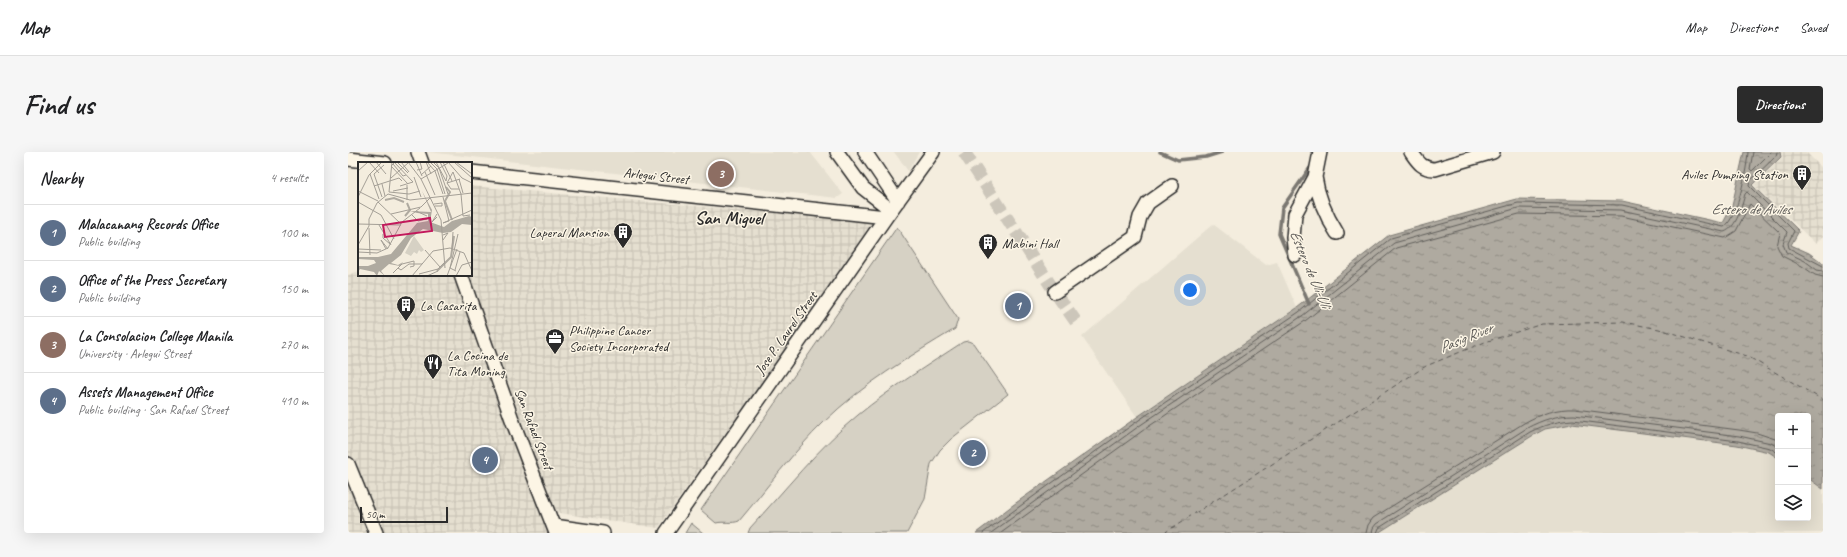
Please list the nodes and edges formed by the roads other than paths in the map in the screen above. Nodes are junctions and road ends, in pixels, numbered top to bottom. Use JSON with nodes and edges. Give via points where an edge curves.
{"nodes":[{"id":1,"x":418,"y":152,"type":"edge"},
{"id":2,"x":837,"y":152,"type":"edge"},
{"id":3,"x":865,"y":152,"type":"edge"},
{"id":4,"x":933,"y":152,"type":"edge"},
{"id":5,"x":1320,"y":152,"type":"edge"},
{"id":6,"x":1411,"y":152,"type":"edge"},
{"id":7,"x":1493,"y":152,"type":"edge"},
{"id":8,"x":348,"y":159,"type":"edge"},
{"id":9,"x":376,"y":162,"type":"edge"},
{"id":10,"x":422,"y":162,"type":"edge"},
{"id":11,"x":472,"y":172,"type":"edge"},
{"id":12,"x":1315,"y":177,"type":"junction"},
{"id":13,"x":1172,"y":186,"type":"dead end"},
{"id":14,"x":892,"y":209,"type":"junction"},
{"id":15,"x":1337,"y":233,"type":"dead end"},
{"id":16,"x":1295,"y":255,"type":"dead end"},
{"id":17,"x":461,"y":276,"type":"edge"},
{"id":18,"x":1055,"y":292,"type":"dead end"},
{"id":19,"x":348,"y":464,"type":"edge"},
{"id":20,"x":555,"y":529,"type":"edge"},
{"id":21,"x":376,"y":533,"type":"edge"},
{"id":22,"x":603,"y":533,"type":"edge"},
{"id":23,"x":666,"y":533,"type":"edge"}],
"edges":[{"from":1,"to":10,"type":"street"},
{"from":2,"to":14,"type":"street","via":[[863,188]]},
{"from":3,"to":14,"type":"street"},
{"from":4,"to":14,"type":"street","name":"Jose P. Laurel Street"},
{"from":5,"to":12,"type":"street"},
{"from":6,"to":7,"type":"street","via":[[1420,165],[1427,169]]},
{"from":8,"to":9,"type":"street"},
{"from":11,"to":14,"type":"street","name":"Arlegui Street"},
{"from":12,"to":15,"type":"street","via":[[1326,215]]},
{"from":12,"to":16,"type":"street","via":[[1295,214]]},
{"from":13,"to":18,"type":"street","via":[[1148,203],[1140,217],[1135,237]]},
{"from":14,"to":23,"type":"street","name":"Jose P. Laurel Street"},
{"from":17,"to":20,"type":"street","name":"San Rafael Street","via":[[514,425]]},
{"from":19,"to":21,"type":"street"},
{"from":20,"to":22,"type":"street","name":"San Rafael Street"}]}
